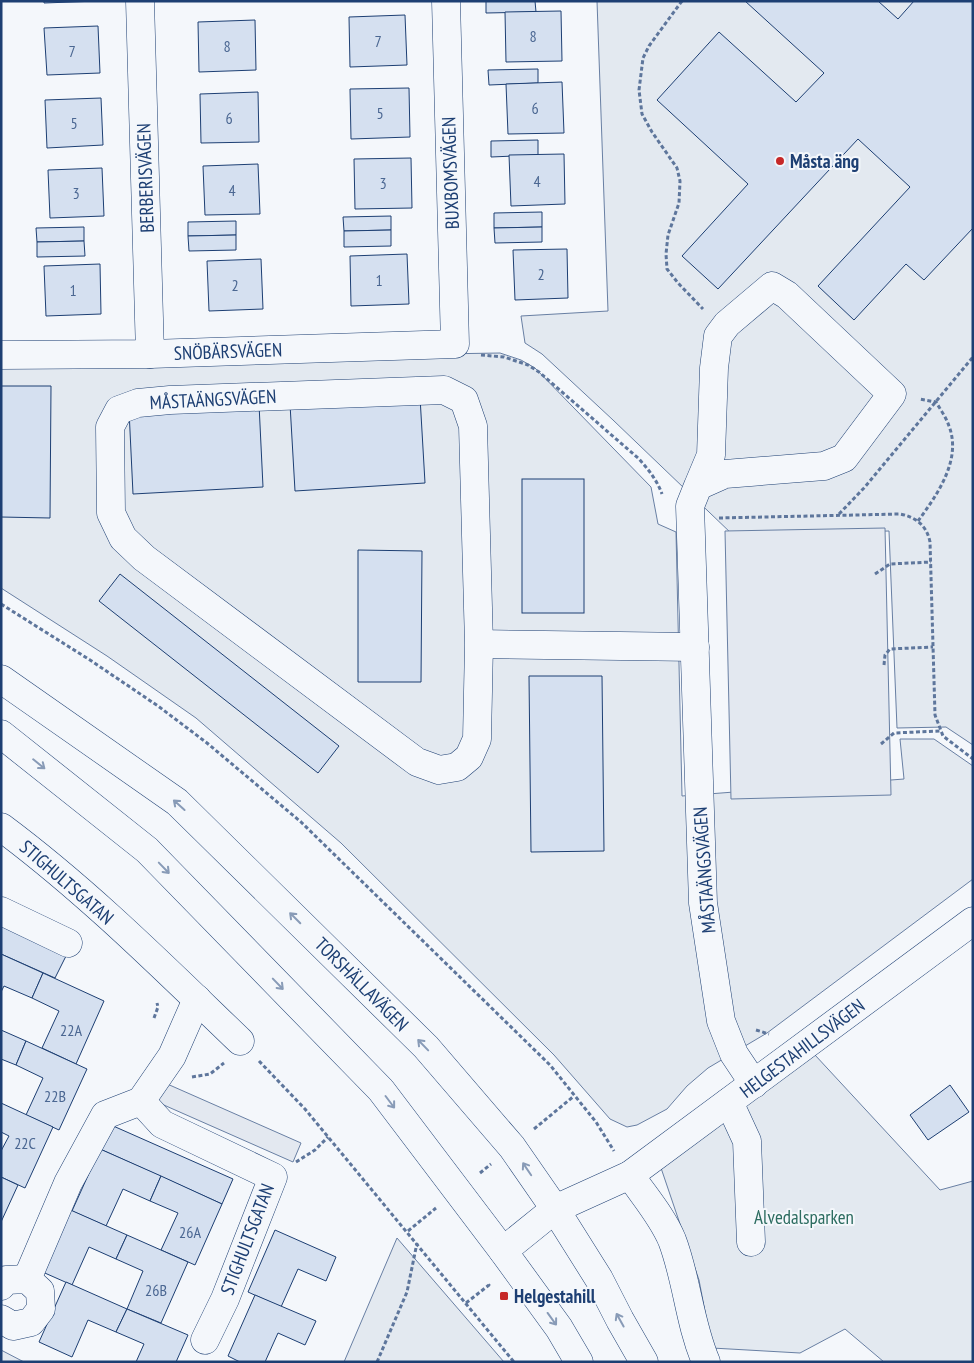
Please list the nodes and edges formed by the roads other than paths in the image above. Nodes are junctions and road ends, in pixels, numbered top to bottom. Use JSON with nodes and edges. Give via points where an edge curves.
{"nodes":[{"id":1,"x":140,"y":1,"type":"edge"},
{"id":2,"x":446,"y":1,"type":"edge"},
{"id":3,"x":455,"y":344,"type":"joint"},
{"id":4,"x":150,"y":354,"type":"junction"},
{"id":5,"x":1,"y":355,"type":"edge"},
{"id":6,"x":698,"y":486,"type":"junction"},
{"id":7,"x":479,"y":644,"type":"junction"},
{"id":8,"x":695,"y":647,"type":"junction"},
{"id":9,"x":1,"y":679,"type":"edge"},
{"id":10,"x":1,"y":734,"type":"edge"},
{"id":11,"x":3,"y":833,"type":"edge"},
{"id":12,"x":1,"y":911,"type":"edge"},
{"id":13,"x":973,"y":921,"type":"edge"},
{"id":14,"x":68,"y":943,"type":"dead end"},
{"id":15,"x":196,"y":999,"type":"junction"},
{"id":16,"x":240,"y":1041,"type":"road end"},
{"id":17,"x":754,"y":1084,"type":"junction"},
{"id":18,"x":141,"y":1101,"type":"junction"},
{"id":19,"x":729,"y":1102,"type":"junction"},
{"id":20,"x":630,"y":1175,"type":"junction"},
{"id":21,"x":555,"y":1209,"type":"junction"},
{"id":22,"x":751,"y":1242,"type":"dead end"},
{"id":23,"x":503,"y":1251,"type":"junction"},
{"id":24,"x":14,"y":1282,"type":"edge"},
{"id":25,"x":1,"y":1319,"type":"edge"},
{"id":26,"x":205,"y":1340,"type":"dead end"},
{"id":27,"x":579,"y":1362,"type":"edge"},
{"id":28,"x":644,"y":1362,"type":"edge"},
{"id":29,"x":706,"y":1362,"type":"edge"}],
"edges":[{"from":1,"to":4,"type":"street","name":"BERBERISVÄGEN"},
{"from":2,"to":3,"type":"street","name":"BUXBOMSVÄGEN"},
{"from":3,"to":4,"type":"street","name":"SNÖBÄRSVÄGEN"},
{"from":4,"to":5,"type":"street","name":"SNÖBÄRSVÄGEN"},
{"from":6,"to":6,"type":"street","name":"MÅSTAÄNGSVÄGEN","via":[[711,455],[718,336],[726,324],[772,286],[787,295],[892,394],[844,458],[824,466],[725,474]]},
{"from":6,"to":8,"type":"street","name":"MÅSTAÄNGSVÄGEN","via":[[690,506]]},
{"from":7,"to":7,"type":"street","name":"MÅSTAÄNGSVÄGEN","via":[[474,426],[464,400],[444,390],[170,400],[138,403],[119,410],[110,426],[111,513],[123,538],[144,558],[417,762],[439,770],[457,767],[469,757],[477,739]]},
{"from":7,"to":8,"type":"street"},
{"from":8,"to":17,"type":"street","name":"MÅSTAÄNGSVÄGEN","via":[[703,903],[721,1021],[734,1054]]},
{"from":21,"to":9,"type":"street","name":"TORSHÄLLAVÄGEN","one_way":true,"via":[[521,1140],[177,802]]},
{"from":10,"to":23,"type":"street","one_way":true,"via":[[147,850],[381,1090]]},
{"from":11,"to":15,"type":"street","name":"STIGHULTSGATAN","via":[[42,858]]},
{"from":12,"to":14,"type":"street"},
{"from":13,"to":17,"type":"street","name":"HELGESTAHILLSVÄGEN"},
{"from":15,"to":16,"type":"street","name":"STIGHULTSGATAN"},
{"from":15,"to":18,"type":"street","via":[[172,1056]]},
{"from":17,"to":19,"type":"street","name":"HELGESTAHILLSVÄGEN"},
{"from":18,"to":24,"type":"street","via":[[105,1115]]},
{"from":18,"to":26,"type":"street","name":"STIGHULTSGATAN","via":[[162,1124],[273,1177]]},
{"from":19,"to":20,"type":"street","name":"HELGESTAHILLSVÄGEN"},
{"from":19,"to":22,"type":"street","via":[[747,1142]]},
{"from":20,"to":21,"type":"street","name":"HELGESTAHILLSVÄGEN"},
{"from":20,"to":29,"type":"street","via":[[671,1237],[691,1318]]},
{"from":21,"to":23,"type":"street","name":"HELGESTAHILLSVÄGEN"},
{"from":28,"to":21,"type":"street","name":"TORSHÄLLAVÄGEN","one_way":true,"via":[[599,1279]]},
{"from":23,"to":27,"type":"street","one_way":true,"via":[[559,1328]]},
{"from":24,"to":25,"type":"street","via":[[40,1290],[42,1308],[31,1322],[13,1326]]}]}
